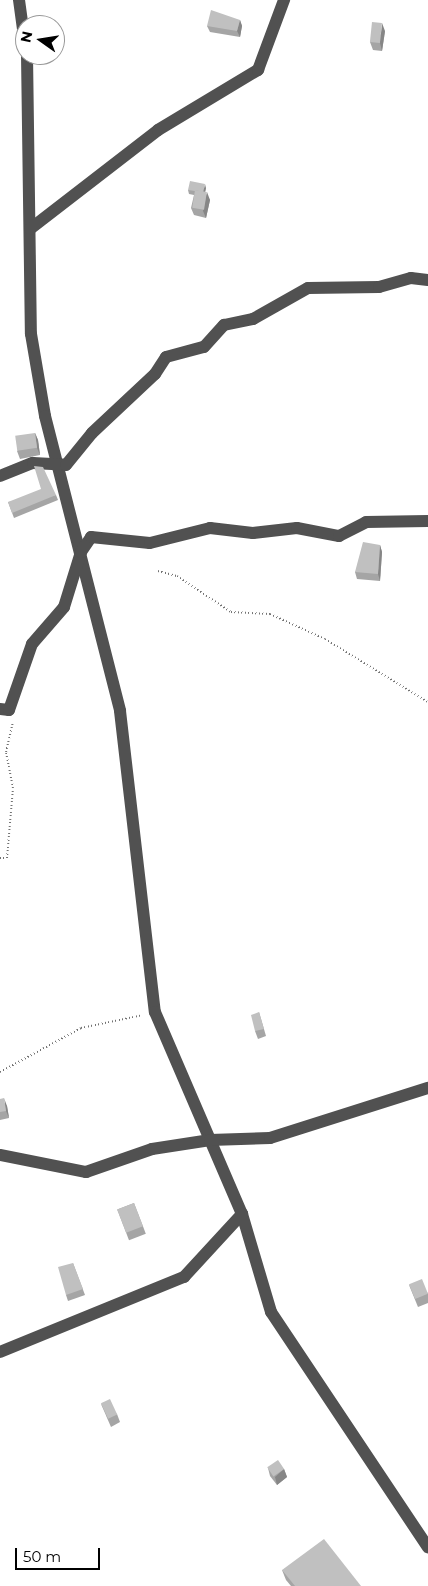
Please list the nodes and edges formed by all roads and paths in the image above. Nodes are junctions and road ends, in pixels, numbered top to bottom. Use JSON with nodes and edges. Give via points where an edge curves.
{"nodes":[{"id":1,"x":19,"y":0,"type":"edge"},
{"id":2,"x":284,"y":0,"type":"edge"},
{"id":3,"x":21,"y":15,"type":"edge"},
{"id":4,"x":27,"y":65,"type":"edge"},
{"id":5,"x":30,"y":230,"type":"junction"},
{"id":6,"x":428,"y":280,"type":"edge"},
{"id":7,"x":57,"y":461,"type":"junction"},
{"id":8,"x":0,"y":476,"type":"edge"},
{"id":9,"x":428,"y":521,"type":"edge"},
{"id":10,"x":81,"y":552,"type":"junction"},
{"id":11,"x":158,"y":571,"type":"dead end"},
{"id":12,"x":428,"y":702,"type":"edge"},
{"id":13,"x":4,"y":709,"type":"edge"},
{"id":14,"x":0,"y":858,"type":"edge"},
{"id":15,"x":155,"y":1012,"type":"junction"},
{"id":16,"x":0,"y":1072,"type":"edge"},
{"id":17,"x":428,"y":1088,"type":"edge"},
{"id":18,"x":210,"y":1140,"type":"junction"},
{"id":19,"x":0,"y":1155,"type":"edge"},
{"id":20,"x":242,"y":1214,"type":"junction"},
{"id":21,"x":0,"y":1352,"type":"edge"},
{"id":22,"x":428,"y":1546,"type":"edge"}],
"edges":[{"from":1,"to":3,"type":"street"},
{"from":2,"to":5,"type":"street","via":[[258,70],[158,130]]},
{"from":4,"to":5,"type":"street"},
{"from":5,"to":7,"type":"street","via":[[31,334]]},
{"from":6,"to":7,"type":"street","via":[[411,278],[379,287],[308,288],[253,320],[224,325],[204,347],[166,357],[155,374],[92,433],[76,455],[66,464]]},
{"from":7,"to":8,"type":"street","via":[[33,463]]},
{"from":7,"to":10,"type":"street"},
{"from":9,"to":10,"type":"street","via":[[366,522],[339,536],[297,528],[253,533],[210,528],[150,543],[91,537]]},
{"from":10,"to":13,"type":"street","via":[[64,607],[32,644]]},
{"from":10,"to":15,"type":"street","via":[[120,711]]},
{"from":11,"to":12,"type":"path","via":[[177,576],[231,612],[270,614],[325,639]]},
{"from":13,"to":14,"type":"path","via":[[14,727],[6,752],[13,788],[7,858]]},
{"from":15,"to":16,"type":"path","via":[[81,1028]]},
{"from":15,"to":18,"type":"street"},
{"from":17,"to":18,"type":"street","via":[[270,1138]]},
{"from":18,"to":19,"type":"street","via":[[152,1149],[86,1172]]},
{"from":18,"to":20,"type":"street"},
{"from":20,"to":21,"type":"street","via":[[184,1277]]},
{"from":20,"to":22,"type":"street","via":[[271,1312]]}]}
